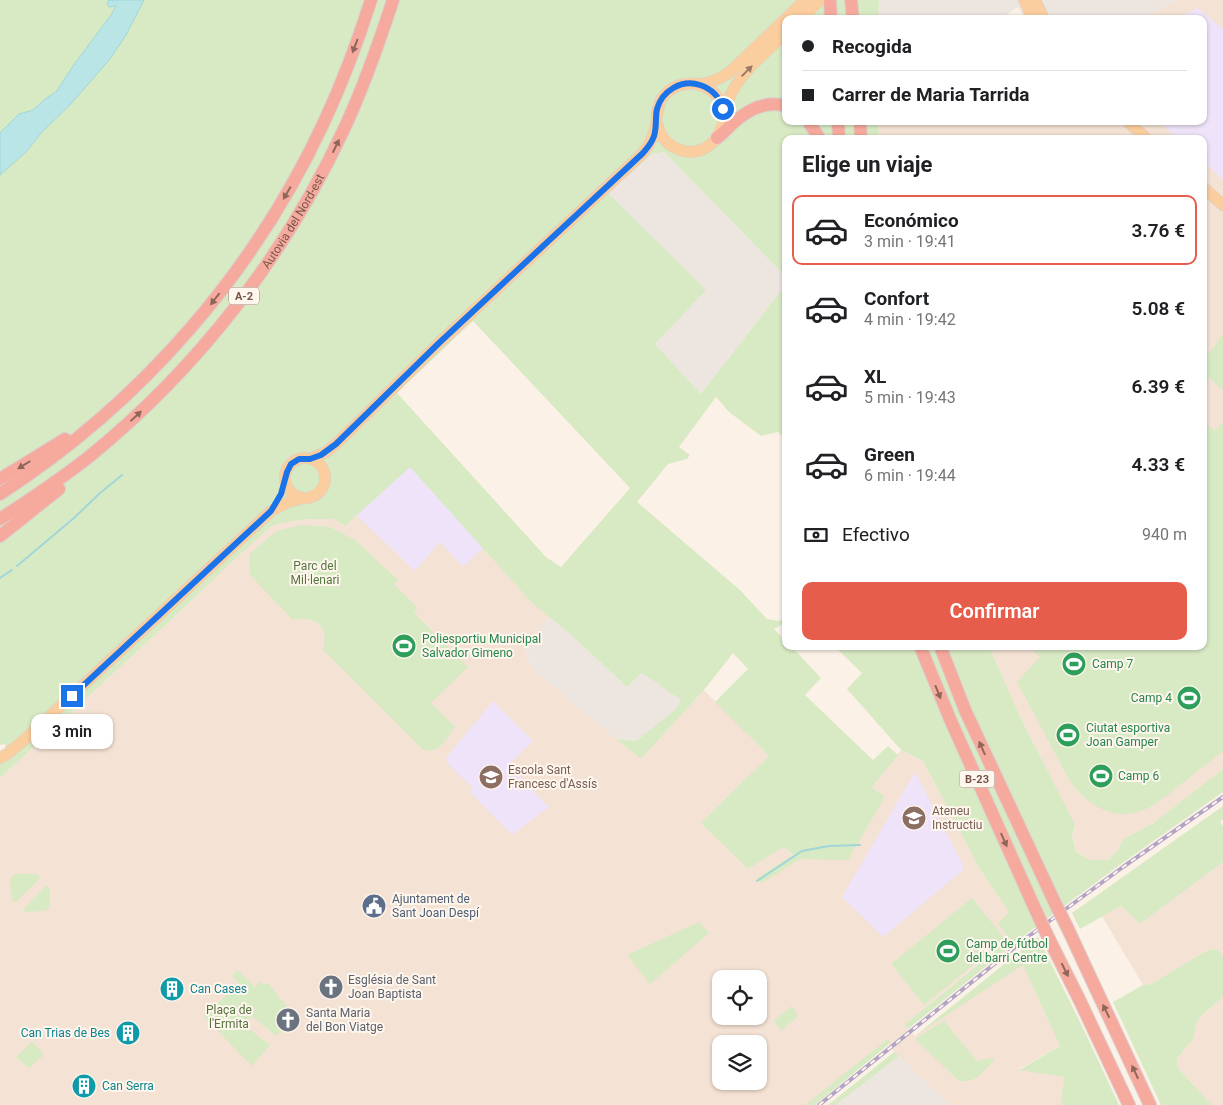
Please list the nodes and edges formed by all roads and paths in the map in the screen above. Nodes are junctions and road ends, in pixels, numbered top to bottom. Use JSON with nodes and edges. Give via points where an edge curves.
{"nodes":[{"id":1,"x":371,"y":0,"type":"edge"},
{"id":2,"x":393,"y":0,"type":"edge"},
{"id":3,"x":805,"y":0,"type":"edge"},
{"id":4,"x":851,"y":0,"type":"edge"},
{"id":5,"x":1024,"y":0,"type":"edge"},
{"id":6,"x":1035,"y":0,"type":"edge"},
{"id":7,"x":828,"y":6,"type":"edge"},
{"id":8,"x":789,"y":15,"type":"edge"},
{"id":9,"x":809,"y":15,"type":"edge"},
{"id":10,"x":853,"y":15,"type":"edge"},
{"id":11,"x":1031,"y":15,"type":"edge"},
{"id":12,"x":1042,"y":15,"type":"edge"},
{"id":13,"x":782,"y":22,"type":"edge"},
{"id":14,"x":782,"y":37,"type":"edge"},
{"id":15,"x":697,"y":84,"type":"junction"},
{"id":16,"x":782,"y":105,"type":"edge"},
{"id":17,"x":724,"y":113,"type":"junction"},
{"id":18,"x":657,"y":121,"type":"junction"},
{"id":19,"x":1131,"y":125,"type":"edge"},
{"id":20,"x":1143,"y":135,"type":"edge"},
{"id":21,"x":717,"y":138,"type":"junction"},
{"id":22,"x":672,"y":146,"type":"junction"},
{"id":23,"x":643,"y":153,"type":"junction"},
{"id":24,"x":1207,"y":191,"type":"edge"},
{"id":25,"x":1223,"y":205,"type":"edge"},
{"id":26,"x":109,"y":411,"type":"junction"},
{"id":27,"x":122,"y":428,"type":"junction"},
{"id":28,"x":336,"y":444,"type":"junction"},
{"id":29,"x":310,"y":459,"type":"junction"},
{"id":30,"x":325,"y":474,"type":"junction"},
{"id":31,"x":286,"y":478,"type":"junction"},
{"id":32,"x":0,"y":479,"type":"edge"},
{"id":33,"x":0,"y":494,"type":"edge"},
{"id":34,"x":304,"y":498,"type":"junction"},
{"id":35,"x":271,"y":511,"type":"junction"},
{"id":36,"x":0,"y":519,"type":"edge"},
{"id":37,"x":0,"y":536,"type":"edge"},
{"id":38,"x":922,"y":650,"type":"edge"},
{"id":39,"x":942,"y":650,"type":"edge"},
{"id":40,"x":0,"y":758,"type":"edge"},
{"id":41,"x":1129,"y":1105,"type":"edge"},
{"id":42,"x":1150,"y":1105,"type":"edge"}],
"edges":[{"from":1,"to":26,"type":"highway","name":"Autovia del Nord-est","number":"A-2","one_way":true,"via":[[325,120],[272,218],[235,273],[188,331],[156,367]]},
{"from":27,"to":2,"type":"highway","name":"Autovia del Nord-est","number":"A-2","one_way":true,"via":[[207,342],[251,287],[289,231],[345,127]]},
{"from":3,"to":8,"type":"main road"},
{"from":4,"to":10,"type":"highway"},
{"from":5,"to":11,"type":"main road"},
{"from":6,"to":12,"type":"main road"},
{"from":7,"to":9,"type":"main road"},
{"from":13,"to":15,"type":"main road","via":[[730,72],[717,80]]},
{"from":17,"to":14,"type":"main road","one_way":true,"via":[[738,80]]},
{"from":15,"to":17,"type":"main road","via":[[715,94]]},
{"from":15,"to":18,"type":"main road","via":[[679,85],[667,92],[658,107]]},
{"from":16,"to":21,"type":"highway","via":[[769,104],[752,109]]},
{"from":17,"to":21,"type":"main road"},
{"from":18,"to":22,"type":"main road","via":[[662,136]]},
{"from":18,"to":23,"type":"main road","via":[[652,141]]},
{"from":19,"to":20,"type":"main road"},
{"from":21,"to":22,"type":"main road","via":[[708,147],[696,151]]},
{"from":22,"to":23,"type":"main road"},
{"from":23,"to":28,"type":"main road"},
{"from":24,"to":25,"type":"main road"},
{"from":26,"to":32,"type":"highway","one_way":true},
{"from":26,"to":33,"type":"highway","name":"Autovia del Nord-est","number":"A-2","via":[[46,463]]},
{"from":27,"to":36,"type":"highway","name":"Autovia del Nord-est","number":"A-2","via":[[62,477]]},
{"from":27,"to":37,"type":"highway","via":[[65,484]]},
{"from":28,"to":29,"type":"main road"},
{"from":28,"to":30,"type":"main road"},
{"from":29,"to":30,"type":"main road","via":[[320,464]]},
{"from":29,"to":31,"type":"main road","via":[[293,463]]},
{"from":30,"to":34,"type":"main road","via":[[320,491]]},
{"from":31,"to":34,"type":"main road","via":[[291,492]]},
{"from":31,"to":35,"type":"main road"},
{"from":34,"to":35,"type":"main road"},
{"from":35,"to":40,"type":"main road","via":[[23,741]]},
{"from":38,"to":41,"type":"highway","number":"B-23","one_way":true,"bridge":true,"via":[[1036,911]]},
{"from":42,"to":39,"type":"highway","number":"B-23","one_way":true,"bridge":true,"via":[[969,718]]}]}
